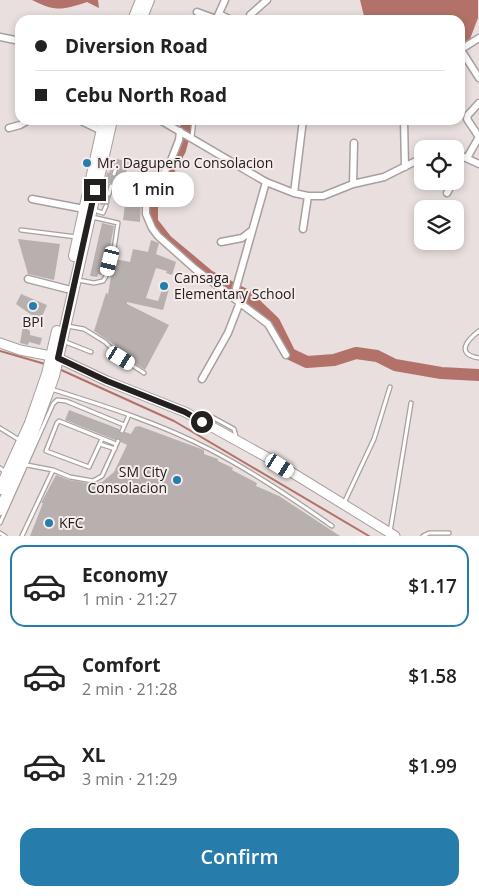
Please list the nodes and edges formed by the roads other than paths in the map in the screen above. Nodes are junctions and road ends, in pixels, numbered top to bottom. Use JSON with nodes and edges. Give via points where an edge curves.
{"nodes":[{"id":1,"x":141,"y":0,"type":"edge"},
{"id":2,"x":149,"y":0,"type":"edge"},
{"id":3,"x":225,"y":0,"type":"edge"},
{"id":4,"x":267,"y":0,"type":"edge"},
{"id":5,"x":196,"y":12,"type":"dead end"},
{"id":6,"x":135,"y":15,"type":"edge"},
{"id":7,"x":143,"y":15,"type":"edge"},
{"id":8,"x":206,"y":15,"type":"edge"},
{"id":9,"x":218,"y":15,"type":"edge"},
{"id":10,"x":250,"y":15,"type":"edge"},
{"id":11,"x":0,"y":37,"type":"edge"},
{"id":12,"x":479,"y":38,"type":"edge"},
{"id":13,"x":15,"y":40,"type":"edge"},
{"id":14,"x":465,"y":47,"type":"edge"},
{"id":15,"x":465,"y":57,"type":"edge"},
{"id":16,"x":479,"y":78,"type":"edge"},
{"id":17,"x":479,"y":103,"type":"edge"},
{"id":18,"x":20,"y":125,"type":"edge"},
{"id":19,"x":89,"y":125,"type":"edge"},
{"id":20,"x":103,"y":125,"type":"edge"},
{"id":21,"x":111,"y":125,"type":"edge"},
{"id":22,"x":169,"y":125,"type":"edge"},
{"id":23,"x":193,"y":125,"type":"edge"},
{"id":24,"x":302,"y":125,"type":"edge"},
{"id":25,"x":404,"y":125,"type":"edge"},
{"id":26,"x":10,"y":128,"type":"dead end"},
{"id":27,"x":102,"y":131,"type":"junction"},
{"id":28,"x":181,"y":132,"type":"junction"},
{"id":29,"x":190,"y":137,"type":"junction"},
{"id":30,"x":354,"y":144,"type":"dead end"},
{"id":31,"x":464,"y":157,"type":"edge"},
{"id":32,"x":467,"y":158,"type":"junction"},
{"id":33,"x":414,"y":162,"type":"edge"},
{"id":34,"x":101,"y":164,"type":"junction"},
{"id":35,"x":479,"y":164,"type":"edge"},
{"id":36,"x":405,"y":167,"type":"junction"},
{"id":37,"x":114,"y":174,"type":"dead end"},
{"id":38,"x":266,"y":182,"type":"junction"},
{"id":39,"x":352,"y":184,"type":"junction"},
{"id":40,"x":112,"y":186,"type":"dead end"},
{"id":41,"x":449,"y":190,"type":"edge"},
{"id":42,"x":294,"y":192,"type":"junction"},
{"id":43,"x":447,"y":193,"type":"dead end"},
{"id":44,"x":110,"y":194,"type":"dead end"},
{"id":45,"x":308,"y":196,"type":"junction"},
{"id":46,"x":32,"y":199,"type":"dead end"},
{"id":47,"x":106,"y":206,"type":"dead end"},
{"id":48,"x":88,"y":212,"type":"junction"},
{"id":49,"x":303,"y":229,"type":"dead end"},
{"id":50,"x":21,"y":230,"type":"dead end"},
{"id":51,"x":252,"y":230,"type":"junction"},
{"id":52,"x":77,"y":237,"type":"junction"},
{"id":53,"x":221,"y":242,"type":"dead end"},
{"id":54,"x":28,"y":279,"type":"dead end"},
{"id":55,"x":75,"y":280,"type":"junction"},
{"id":56,"x":236,"y":288,"type":"dead end"},
{"id":57,"x":67,"y":289,"type":"junction"},
{"id":58,"x":240,"y":302,"type":"junction"},
{"id":59,"x":65,"y":325,"type":"junction"},
{"id":60,"x":479,"y":331,"type":"edge"},
{"id":61,"x":62,"y":341,"type":"junction"},
{"id":62,"x":0,"y":343,"type":"edge"},
{"id":63,"x":91,"y":352,"type":"dead end"},
{"id":64,"x":286,"y":355,"type":"dead end"},
{"id":65,"x":479,"y":358,"type":"edge"},
{"id":66,"x":54,"y":359,"type":"junction"},
{"id":67,"x":144,"y":373,"type":"dead end"},
{"id":68,"x":50,"y":375,"type":"junction"},
{"id":69,"x":202,"y":379,"type":"dead end"},
{"id":70,"x":390,"y":387,"type":"dead end"},
{"id":71,"x":50,"y":388,"type":"junction"},
{"id":72,"x":411,"y":403,"type":"dead end"},
{"id":73,"x":129,"y":415,"type":"junction"},
{"id":74,"x":212,"y":416,"type":"dead end"},
{"id":75,"x":124,"y":424,"type":"junction"},
{"id":76,"x":0,"y":428,"type":"edge"},
{"id":77,"x":122,"y":431,"type":"dead end"},
{"id":78,"x":102,"y":439,"type":"junction"},
{"id":79,"x":22,"y":441,"type":"junction"},
{"id":80,"x":237,"y":441,"type":"junction"},
{"id":81,"x":100,"y":444,"type":"junction"},
{"id":82,"x":115,"y":449,"type":"junction"},
{"id":83,"x":27,"y":465,"type":"junction"},
{"id":84,"x":3,"y":470,"type":"edge"},
{"id":85,"x":53,"y":470,"type":"junction"},
{"id":86,"x":0,"y":489,"type":"edge"},
{"id":87,"x":344,"y":503,"type":"junction"},
{"id":88,"x":0,"y":510,"type":"edge"},
{"id":89,"x":0,"y":523,"type":"edge"},
{"id":90,"x":332,"y":526,"type":"dead end"},
{"id":91,"x":449,"y":533,"type":"dead end"},
{"id":92,"x":0,"y":534,"type":"edge"},
{"id":93,"x":392,"y":534,"type":"edge"},
{"id":94,"x":5,"y":536,"type":"edge"},
{"id":95,"x":22,"y":536,"type":"edge"},
{"id":96,"x":422,"y":536,"type":"edge"}],
"edges":[{"from":1,"to":6,"type":"main road"},
{"from":2,"to":7,"type":"main road"},
{"from":3,"to":9,"type":"street"},
{"from":4,"to":10,"type":"street"},
{"from":5,"to":8,"type":"street"},
{"from":11,"to":13,"type":"street"},
{"from":12,"to":14,"type":"street"},
{"from":15,"to":16,"type":"street"},
{"from":17,"to":32,"type":"street","via":[[467,119],[479,137]]},
{"from":18,"to":26,"type":"street"},
{"from":19,"to":27,"type":"street"},
{"from":20,"to":27,"type":"main road"},
{"from":21,"to":34,"type":"main road"},
{"from":22,"to":28,"type":"street"},
{"from":23,"to":29,"type":"lane"},
{"from":24,"to":42,"type":"street"},
{"from":25,"to":36,"type":"street"},
{"from":27,"to":48,"type":"main road"},
{"from":28,"to":29,"type":"street"},
{"from":28,"to":58,"type":"street","via":[[170,162],[146,202],[146,214],[158,236],[195,269]]},
{"from":29,"to":38,"type":"street"},
{"from":30,"to":39,"type":"street"},
{"from":31,"to":32,"type":"street"},
{"from":32,"to":35,"type":"street"},
{"from":33,"to":36,"type":"street"},
{"from":34,"to":37,"type":"lane","via":[[116,168]]},
{"from":34,"to":48,"type":"main road"},
{"from":36,"to":39,"type":"street","via":[[384,177]]},
{"from":38,"to":42,"type":"street"},
{"from":38,"to":51,"type":"street"},
{"from":39,"to":45,"type":"street","via":[[323,196]]},
{"from":40,"to":44,"type":"lane"},
{"from":41,"to":43,"type":"street"},
{"from":42,"to":45,"type":"street"},
{"from":45,"to":49,"type":"street"},
{"from":46,"to":48,"type":"street"},
{"from":47,"to":48,"type":"lane","via":[[103,213]]},
{"from":48,"to":52,"type":"main road"},
{"from":48,"to":55,"type":"main road"},
{"from":48,"to":55,"type":"lane","via":[[118,223],[103,282]]},
{"from":50,"to":52,"type":"lane"},
{"from":51,"to":53,"type":"street","via":[[242,238]]},
{"from":51,"to":56,"type":"street"},
{"from":52,"to":57,"type":"main road"},
{"from":54,"to":57,"type":"street"},
{"from":55,"to":59,"type":"main road"},
{"from":57,"to":66,"type":"main road"},
{"from":58,"to":64,"type":"street","via":[[268,324]]},
{"from":58,"to":69,"type":"street","via":[[228,334]]},
{"from":59,"to":61,"type":"main road"},
{"from":59,"to":67,"type":"lane","via":[[84,329]]},
{"from":60,"to":65,"type":"lane","via":[[465,348],[470,356]]},
{"from":61,"to":63,"type":"lane"},
{"from":61,"to":66,"type":"main road"},
{"from":62,"to":66,"type":"street"},
{"from":66,"to":68,"type":"main road"},
{"from":66,"to":80,"type":"street","via":[[185,412]]},
{"from":68,"to":71,"type":"main road"},
{"from":68,"to":79,"type":"main road"},
{"from":70,"to":87,"type":"lane","via":[[374,439]]},
{"from":71,"to":73,"type":"lane"},
{"from":71,"to":88,"type":"main road"},
{"from":72,"to":93,"type":"lane"},
{"from":73,"to":75,"type":"lane"},
{"from":73,"to":90,"type":"lane","via":[[208,449]]},
{"from":74,"to":80,"type":"lane","via":[[234,430]]},
{"from":75,"to":77,"type":"lane"},
{"from":75,"to":83,"type":"lane","via":[[57,400]]},
{"from":76,"to":79,"type":"lane"},
{"from":78,"to":81,"type":"lane"},
{"from":78,"to":81,"type":"lane","via":[[68,423],[58,422],[46,449],[89,467]]},
{"from":78,"to":82,"type":"lane","via":[[117,443]]},
{"from":79,"to":84,"type":"main road"},
{"from":80,"to":87,"type":"street"},
{"from":81,"to":82,"type":"lane"},
{"from":82,"to":85,"type":"lane","via":[[102,476],[93,481]]},
{"from":83,"to":85,"type":"lane"},
{"from":83,"to":89,"type":"lane"},
{"from":84,"to":86,"type":"main road"},
{"from":85,"to":95,"type":"lane"},
{"from":87,"to":93,"type":"street"},
{"from":91,"to":96,"type":"lane"},
{"from":92,"to":94,"type":"lane"}]}
